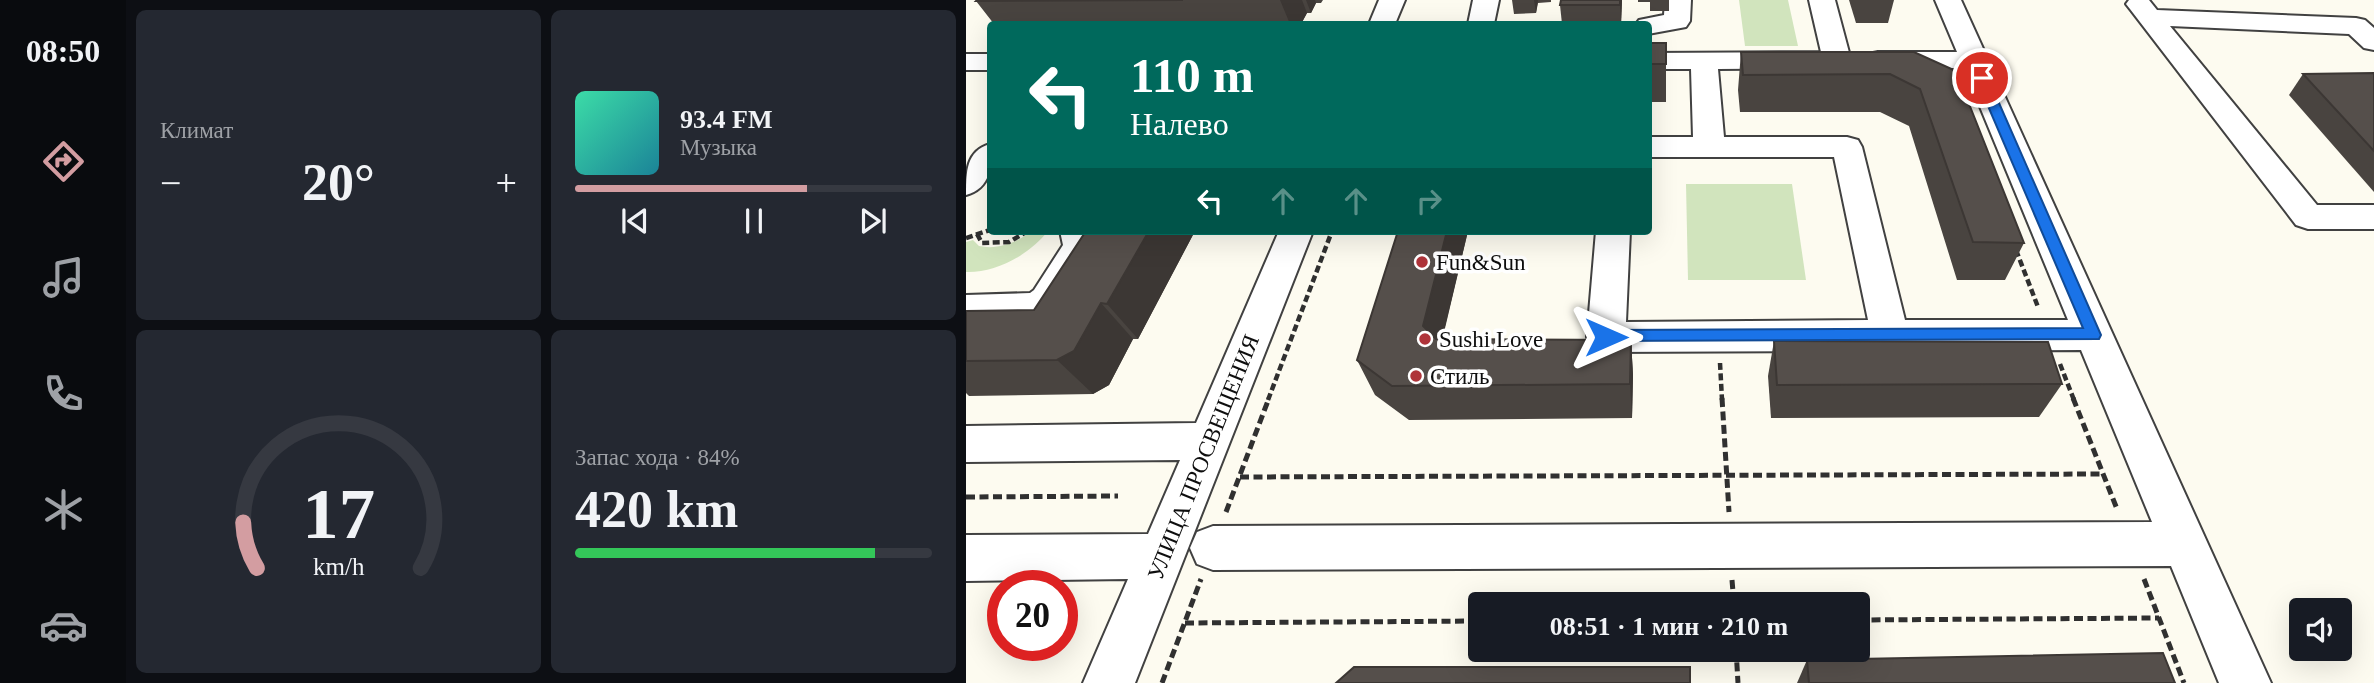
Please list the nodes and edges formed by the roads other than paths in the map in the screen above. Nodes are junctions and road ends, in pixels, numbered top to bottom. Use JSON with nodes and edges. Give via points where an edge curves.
{"nodes":[{"id":1,"x":1392,"y":0,"type":"edge"},
{"id":2,"x":1486,"y":0,"type":"edge"},
{"id":3,"x":1678,"y":0,"type":"edge"},
{"id":4,"x":1822,"y":0,"type":"edge"},
{"id":5,"x":1948,"y":0,"type":"edge"},
{"id":6,"x":2142,"y":8,"type":"edge"},
{"id":7,"x":1382,"y":21,"type":"edge"},
{"id":8,"x":1482,"y":21,"type":"edge"},
{"id":9,"x":1652,"y":25,"type":"edge"},
{"id":10,"x":2374,"y":42,"type":"edge"},
{"id":11,"x":1837,"y":60,"type":"junction"},
{"id":12,"x":1974,"y":60,"type":"junction"},
{"id":13,"x":1652,"y":61,"type":"edge"},
{"id":14,"x":1704,"y":61,"type":"junction"},
{"id":15,"x":966,"y":62,"type":"edge"},
{"id":16,"x":987,"y":62,"type":"edge"},
{"id":17,"x":966,"y":136,"type":"edge"},
{"id":18,"x":987,"y":136,"type":"edge"},
{"id":19,"x":1652,"y":147,"type":"edge"},
{"id":20,"x":1709,"y":147,"type":"junction"},
{"id":21,"x":987,"y":158,"type":"edge"},
{"id":22,"x":966,"y":184,"type":"edge"},
{"id":23,"x":2374,"y":217,"type":"edge"},
{"id":24,"x":1078,"y":235,"type":"edge"},
{"id":25,"x":1294,"y":235,"type":"edge"},
{"id":26,"x":1613,"y":235,"type":"edge"},
{"id":27,"x":966,"y":309,"type":"edge"},
{"id":28,"x":1890,"y":335,"type":"junction"},
{"id":29,"x":2093,"y":335,"type":"junction"},
{"id":30,"x":1209,"y":441,"type":"junction"},
{"id":31,"x":966,"y":444,"type":"edge"},
{"id":32,"x":2184,"y":544,"type":"junction"},
{"id":33,"x":1213,"y":548,"type":"road end"},
{"id":34,"x":1161,"y":556,"type":"junction"},
{"id":35,"x":966,"y":558,"type":"edge"},
{"id":36,"x":1109,"y":683,"type":"edge"},
{"id":37,"x":2245,"y":683,"type":"edge"}],
"edges":[{"from":1,"to":7,"type":"street"},
{"from":2,"to":8,"type":"street"},
{"from":3,"to":9,"type":"street","via":[[1677,21]]},
{"from":4,"to":11,"type":"street"},
{"from":5,"to":12,"type":"street"},
{"from":6,"to":10,"type":"street","via":[[2356,26]]},
{"from":6,"to":23,"type":"street","via":[[2308,218]]},
{"from":11,"to":12,"type":"street"},
{"from":11,"to":14,"type":"street"},
{"from":12,"to":29,"type":"street"},
{"from":13,"to":14,"type":"street"},
{"from":14,"to":20,"type":"street"},
{"from":15,"to":16,"type":"street"},
{"from":17,"to":18,"type":"street"},
{"from":19,"to":20,"type":"street"},
{"from":20,"to":28,"type":"street","via":[[1847,147]]},
{"from":21,"to":22,"type":"street"},
{"from":24,"to":27,"type":"street","via":[[1076,254],[1038,307]]},
{"from":25,"to":30,"type":"street","name":"УЛИЦА ПРОСВЕЩЕНИЯ"},
{"from":26,"to":28,"type":"street","via":[[1606,337]]},
{"from":28,"to":29,"type":"street"},
{"from":29,"to":32,"type":"street"},
{"from":30,"to":31,"type":"street"},
{"from":30,"to":34,"type":"street","name":"УЛИЦА ПРОСВЕЩЕНИЯ"},
{"from":32,"to":33,"type":"street"},
{"from":32,"to":37,"type":"street"},
{"from":34,"to":35,"type":"street"},
{"from":34,"to":36,"type":"street","name":"УЛИЦА ПРОСВЕЩЕНИЯ"}]}
